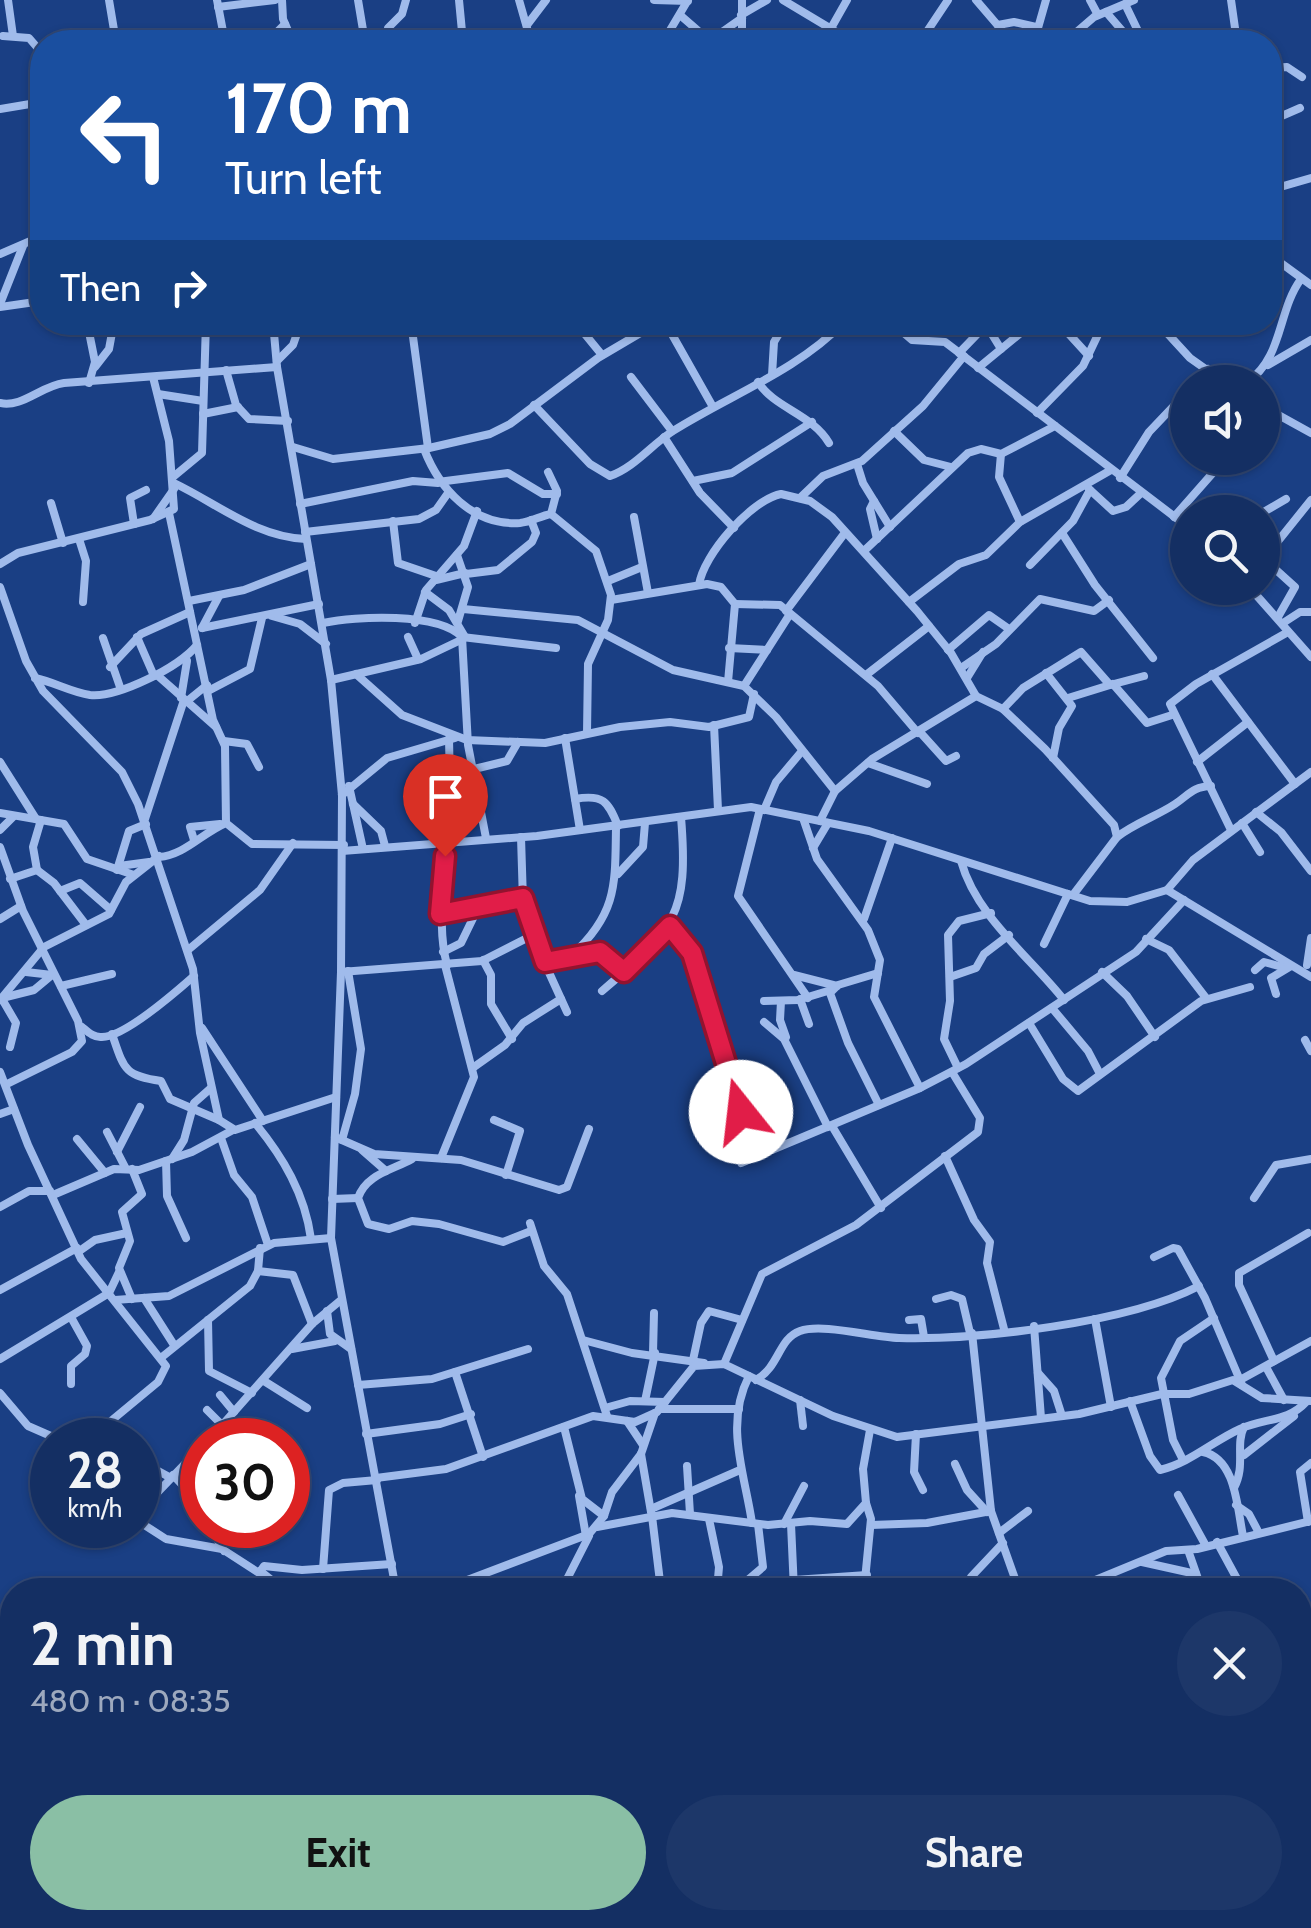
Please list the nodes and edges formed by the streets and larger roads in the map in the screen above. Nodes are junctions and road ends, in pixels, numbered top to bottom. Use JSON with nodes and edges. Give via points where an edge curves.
{"nodes":[{"id":1,"x":8,"y":0,"type":"edge"},
{"id":2,"x":109,"y":0,"type":"edge"},
{"id":3,"x":279,"y":0,"type":"edge"},
{"id":4,"x":358,"y":0,"type":"edge"},
{"id":5,"x":369,"y":0,"type":"edge"},
{"id":6,"x":406,"y":0,"type":"edge"},
{"id":7,"x":460,"y":0,"type":"edge"},
{"id":8,"x":519,"y":0,"type":"edge"},
{"id":9,"x":546,"y":0,"type":"edge"},
{"id":10,"x":654,"y":0,"type":"edge"},
{"id":11,"x":688,"y":0,"type":"edge"},
{"id":12,"x":742,"y":0,"type":"edge"},
{"id":13,"x":767,"y":0,"type":"edge"},
{"id":14,"x":847,"y":0,"type":"edge"},
{"id":15,"x":948,"y":0,"type":"edge"},
{"id":16,"x":976,"y":0,"type":"edge"},
{"id":17,"x":1046,"y":0,"type":"edge"},
{"id":18,"x":1090,"y":0,"type":"edge"},
{"id":19,"x":1232,"y":0,"type":"edge"},
{"id":20,"x":261,"y":2,"type":"edge"},
{"id":21,"x":790,"y":2,"type":"edge"},
{"id":22,"x":1129,"y":2,"type":"edge"},
{"id":23,"x":231,"y":3,"type":"edge"},
{"id":24,"x":218,"y":4,"type":"edge"},
{"id":25,"x":1102,"y":14,"type":"junction"},
{"id":26,"x":680,"y":15,"type":"junction"},
{"id":27,"x":741,"y":17,"type":"junction"},
{"id":28,"x":362,"y":18,"type":"junction"},
{"id":29,"x":285,"y":24,"type":"junction"},
{"id":30,"x":527,"y":25,"type":"junction"},
{"id":31,"x":998,"y":25,"type":"junction"},
{"id":32,"x":1036,"y":27,"type":"junction"},
{"id":33,"x":114,"y":30,"type":"edge"},
{"id":34,"x":222,"y":30,"type":"edge"},
{"id":35,"x":279,"y":30,"type":"edge"},
{"id":36,"x":288,"y":30,"type":"edge"},
{"id":37,"x":364,"y":30,"type":"edge"},
{"id":38,"x":388,"y":30,"type":"edge"},
{"id":39,"x":462,"y":30,"type":"edge"},
{"id":40,"x":528,"y":30,"type":"edge"},
{"id":41,"x":671,"y":30,"type":"edge"},
{"id":42,"x":699,"y":30,"type":"edge"},
{"id":43,"x":723,"y":30,"type":"edge"},
{"id":44,"x":742,"y":30,"type":"edge"},
{"id":45,"x":830,"y":30,"type":"joint"},
{"id":46,"x":928,"y":30,"type":"edge"},
{"id":47,"x":1002,"y":30,"type":"edge"},
{"id":48,"x":1036,"y":30,"type":"edge"},
{"id":49,"x":1081,"y":30,"type":"edge"},
{"id":50,"x":1119,"y":30,"type":"edge"},
{"id":51,"x":1138,"y":30,"type":"edge"},
{"id":52,"x":1236,"y":30,"type":"edge"},
{"id":53,"x":30,"y":39,"type":"edge"},
{"id":54,"x":1282,"y":67,"type":"edge"},
{"id":55,"x":1302,"y":76,"type":"dead end"},
{"id":56,"x":30,"y":104,"type":"edge"},
{"id":57,"x":1,"y":108,"type":"edge"},
{"id":58,"x":1300,"y":108,"type":"dead end"},
{"id":59,"x":1282,"y":115,"type":"edge"},
{"id":60,"x":1311,"y":178,"type":"edge"},
{"id":61,"x":1282,"y":186,"type":"edge"},
{"id":62,"x":30,"y":242,"type":"edge"},
{"id":63,"x":23,"y":246,"type":"junction"},
{"id":64,"x":0,"y":254,"type":"edge"},
{"id":65,"x":1282,"y":265,"type":"edge"},
{"id":66,"x":1301,"y":279,"type":"junction"},
{"id":67,"x":1311,"y":285,"type":"edge"},
{"id":68,"x":30,"y":302,"type":"edge"},
{"id":69,"x":0,"y":306,"type":"edge"},
{"id":70,"x":1282,"y":324,"type":"edge"},
{"id":71,"x":89,"y":335,"type":"edge"},
{"id":72,"x":112,"y":335,"type":"edge"},
{"id":73,"x":205,"y":335,"type":"edge"},
{"id":74,"x":274,"y":335,"type":"edge"},
{"id":75,"x":296,"y":335,"type":"edge"},
{"id":76,"x":413,"y":335,"type":"edge"},
{"id":77,"x":585,"y":335,"type":"edge"},
{"id":78,"x":638,"y":335,"type":"edge"},
{"id":79,"x":670,"y":335,"type":"edge"},
{"id":80,"x":778,"y":335,"type":"edge"},
{"id":81,"x":830,"y":335,"type":"edge"},
{"id":82,"x":906,"y":335,"type":"edge"},
{"id":83,"x":976,"y":335,"type":"edge"},
{"id":84,"x":992,"y":335,"type":"edge"},
{"id":85,"x":1019,"y":335,"type":"edge"},
{"id":86,"x":1070,"y":335,"type":"edge"},
{"id":87,"x":1098,"y":335,"type":"edge"},
{"id":88,"x":1169,"y":335,"type":"edge"},
{"id":89,"x":1277,"y":335,"type":"edge"},
{"id":90,"x":1311,"y":340,"type":"edge"},
{"id":91,"x":1001,"y":350,"type":"junction"},
{"id":92,"x":961,"y":354,"type":"junction"},
{"id":93,"x":602,"y":355,"type":"junction"},
{"id":94,"x":1089,"y":356,"type":"junction"},
{"id":95,"x":277,"y":364,"type":"junction"},
{"id":96,"x":1203,"y":365,"type":"edge"},
{"id":97,"x":1265,"y":365,"type":"edge"},
{"id":98,"x":1267,"y":365,"type":"edge"},
{"id":99,"x":94,"y":368,"type":"junction"},
{"id":100,"x":978,"y":368,"type":"junction"},
{"id":101,"x":226,"y":370,"type":"junction"},
{"id":102,"x":202,"y":372,"type":"junction"},
{"id":103,"x":772,"y":375,"type":"junction"},
{"id":104,"x":154,"y":377,"type":"junction"},
{"id":105,"x":632,"y":377,"type":"dead end"},
{"id":106,"x":758,"y":382,"type":"junction"},
{"id":107,"x":89,"y":383,"type":"junction"},
{"id":108,"x":158,"y":394,"type":"junction"},
{"id":109,"x":203,"y":400,"type":"junction"},
{"id":110,"x":1,"y":403,"type":"edge"},
{"id":111,"x":534,"y":405,"type":"junction"},
{"id":112,"x":714,"y":407,"type":"junction"},
{"id":113,"x":238,"y":408,"type":"junction"},
{"id":114,"x":220,"y":412,"type":"junction"},
{"id":115,"x":1037,"y":413,"type":"junction"},
{"id":116,"x":203,"y":414,"type":"junction"},
{"id":117,"x":1170,"y":416,"type":"edge"},
{"id":118,"x":1280,"y":416,"type":"edge"},
{"id":119,"x":288,"y":421,"type":"junction"},
{"id":120,"x":812,"y":422,"type":"junction"},
{"id":121,"x":1055,"y":426,"type":"junction"},
{"id":122,"x":894,"y":431,"type":"junction"},
{"id":123,"x":1311,"y":433,"type":"edge"},
{"id":124,"x":668,"y":434,"type":"junction"},
{"id":125,"x":829,"y":443,"type":"dead end"},
{"id":126,"x":293,"y":447,"type":"junction"},
{"id":127,"x":426,"y":448,"type":"junction"},
{"id":128,"x":1001,"y":454,"type":"junction"},
{"id":129,"x":929,"y":462,"type":"junction"},
{"id":130,"x":857,"y":464,"type":"junction"},
{"id":131,"x":951,"y":467,"type":"junction"},
{"id":132,"x":1111,"y":470,"type":"junction"},
{"id":133,"x":548,"y":472,"type":"dead end"},
{"id":134,"x":942,"y":475,"type":"junction"},
{"id":135,"x":1211,"y":475,"type":"edge"},
{"id":136,"x":1120,"y":478,"type":"junction"},
{"id":137,"x":693,"y":481,"type":"junction"},
{"id":138,"x":439,"y":482,"type":"junction"},
{"id":139,"x":174,"y":483,"type":"junction"},
{"id":140,"x":1088,"y":488,"type":"junction"},
{"id":141,"x":448,"y":493,"type":"junction"},
{"id":142,"x":557,"y":494,"type":"junction"},
{"id":143,"x":1140,"y":494,"type":"junction"},
{"id":144,"x":1193,"y":495,"type":"edge"},
{"id":145,"x":800,"y":498,"type":"junction"},
{"id":146,"x":1286,"y":498,"type":"dead end"},
{"id":147,"x":1311,"y":500,"type":"edge"},
{"id":148,"x":874,"y":501,"type":"junction"},
{"id":149,"x":1280,"y":502,"type":"edge"},
{"id":150,"x":51,"y":504,"type":"dead end"},
{"id":151,"x":300,"y":504,"type":"junction"},
{"id":152,"x":160,"y":505,"type":"junction"},
{"id":153,"x":477,"y":511,"type":"junction"},
{"id":154,"x":169,"y":513,"type":"junction"},
{"id":155,"x":551,"y":514,"type":"junction"},
{"id":156,"x":1170,"y":514,"type":"edge"},
{"id":157,"x":634,"y":517,"type":"dead end"},
{"id":158,"x":152,"y":519,"type":"junction"},
{"id":159,"x":531,"y":520,"type":"junction"},
{"id":160,"x":393,"y":521,"type":"junction"},
{"id":161,"x":1020,"y":522,"type":"junction"},
{"id":162,"x":134,"y":524,"type":"junction"},
{"id":163,"x":890,"y":527,"type":"junction"},
{"id":164,"x":734,"y":528,"type":"junction"},
{"id":165,"x":1062,"y":533,"type":"junction"},
{"id":166,"x":844,"y":534,"type":"junction"},
{"id":167,"x":306,"y":536,"type":"junction"},
{"id":168,"x":876,"y":538,"type":"junction"},
{"id":169,"x":1280,"y":539,"type":"edge"},
{"id":170,"x":78,"y":540,"type":"junction"},
{"id":171,"x":63,"y":543,"type":"junction"},
{"id":172,"x":865,"y":550,"type":"junction"},
{"id":173,"x":457,"y":555,"type":"junction"},
{"id":174,"x":0,"y":564,"type":"edge"},
{"id":175,"x":311,"y":564,"type":"junction"},
{"id":176,"x":1030,"y":565,"type":"dead end"},
{"id":177,"x":642,"y":568,"type":"junction"},
{"id":178,"x":466,"y":574,"type":"junction"},
{"id":179,"x":1280,"y":574,"type":"edge"},
{"id":180,"x":608,"y":582,"type":"junction"},
{"id":181,"x":430,"y":584,"type":"junction"},
{"id":182,"x":699,"y":585,"type":"junction"},
{"id":183,"x":0,"y":586,"type":"edge"},
{"id":184,"x":648,"y":593,"type":"junction"},
{"id":185,"x":219,"y":596,"type":"junction"},
{"id":186,"x":611,"y":600,"type":"junction"},
{"id":187,"x":1109,"y":600,"type":"junction"},
{"id":188,"x":83,"y":602,"type":"dead end"},
{"id":189,"x":909,"y":602,"type":"junction"},
{"id":190,"x":319,"y":604,"type":"junction"},
{"id":191,"x":735,"y":604,"type":"junction"},
{"id":192,"x":1266,"y":605,"type":"edge"},
{"id":193,"x":190,"y":607,"type":"junction"},
{"id":194,"x":788,"y":612,"type":"junction"},
{"id":195,"x":1311,"y":612,"type":"edge"},
{"id":196,"x":460,"y":615,"type":"junction"},
{"id":197,"x":267,"y":617,"type":"junction"},
{"id":198,"x":414,"y":622,"type":"junction"},
{"id":199,"x":322,"y":623,"type":"junction"},
{"id":200,"x":445,"y":624,"type":"junction"},
{"id":201,"x":1283,"y":624,"type":"junction"},
{"id":202,"x":14,"y":626,"type":"junction"},
{"id":203,"x":929,"y":626,"type":"junction"},
{"id":204,"x":202,"y":628,"type":"junction"},
{"id":205,"x":0,"y":629,"type":"edge"},
{"id":206,"x":1009,"y":629,"type":"junction"},
{"id":207,"x":600,"y":635,"type":"junction"},
{"id":208,"x":408,"y":636,"type":"dead end"},
{"id":209,"x":137,"y":637,"type":"junction"},
{"id":210,"x":102,"y":638,"type":"dead end"},
{"id":211,"x":464,"y":638,"type":"junction"},
{"id":212,"x":326,"y":644,"type":"junction"},
{"id":213,"x":196,"y":645,"type":"junction"},
{"id":214,"x":556,"y":648,"type":"dead end"},
{"id":215,"x":729,"y":648,"type":"junction"},
{"id":216,"x":767,"y":650,"type":"junction"},
{"id":217,"x":948,"y":650,"type":"junction"},
{"id":218,"x":983,"y":652,"type":"junction"},
{"id":219,"x":188,"y":656,"type":"junction"},
{"id":220,"x":1311,"y":657,"type":"edge"},
{"id":221,"x":1154,"y":658,"type":"dead end"},
{"id":222,"x":418,"y":660,"type":"junction"},
{"id":223,"x":110,"y":668,"type":"junction"},
{"id":224,"x":961,"y":668,"type":"junction"},
{"id":225,"x":1046,"y":673,"type":"junction"},
{"id":226,"x":356,"y":674,"type":"junction"},
{"id":227,"x":1212,"y":674,"type":"junction"},
{"id":228,"x":866,"y":675,"type":"junction"},
{"id":229,"x":155,"y":676,"type":"junction"},
{"id":230,"x":1144,"y":676,"type":"dead end"},
{"id":231,"x":36,"y":678,"type":"junction"},
{"id":232,"x":968,"y":678,"type":"junction"},
{"id":233,"x":331,"y":680,"type":"junction"},
{"id":234,"x":728,"y":682,"type":"junction"},
{"id":235,"x":1111,"y":684,"type":"junction"},
{"id":236,"x":744,"y":686,"type":"junction"},
{"id":237,"x":120,"y":687,"type":"junction"},
{"id":238,"x":207,"y":688,"type":"junction"},
{"id":239,"x":754,"y":694,"type":"junction"},
{"id":240,"x":976,"y":696,"type":"junction"},
{"id":241,"x":1068,"y":698,"type":"junction"},
{"id":242,"x":184,"y":700,"type":"junction"},
{"id":243,"x":1002,"y":710,"type":"junction"},
{"id":244,"x":1172,"y":715,"type":"junction"},
{"id":245,"x":1248,"y":722,"type":"junction"},
{"id":246,"x":714,"y":726,"type":"junction"},
{"id":247,"x":217,"y":728,"type":"junction"},
{"id":248,"x":588,"y":732,"type":"junction"},
{"id":249,"x":919,"y":732,"type":"junction"},
{"id":250,"x":565,"y":738,"type":"junction"},
{"id":251,"x":458,"y":739,"type":"junction"},
{"id":252,"x":224,"y":741,"type":"junction"},
{"id":253,"x":518,"y":742,"type":"junction"},
{"id":254,"x":802,"y":751,"type":"junction"},
{"id":255,"x":956,"y":756,"type":"dead end"},
{"id":256,"x":1053,"y":758,"type":"junction"},
{"id":257,"x":0,"y":762,"type":"edge"},
{"id":258,"x":868,"y":762,"type":"junction"},
{"id":259,"x":1197,"y":762,"type":"junction"},
{"id":260,"x":259,"y":767,"type":"dead end"},
{"id":261,"x":474,"y":769,"type":"junction"},
{"id":262,"x":1311,"y":772,"type":"edge"},
{"id":263,"x":928,"y":784,"type":"dead end"},
{"id":264,"x":1295,"y":784,"type":"junction"},
{"id":265,"x":349,"y":786,"type":"junction"},
{"id":266,"x":1211,"y":786,"type":"junction"},
{"id":267,"x":835,"y":792,"type":"junction"},
{"id":268,"x":342,"y":795,"type":"junction"},
{"id":269,"x":575,"y":799,"type":"junction"},
{"id":270,"x":354,"y":804,"type":"junction"},
{"id":271,"x":762,"y":809,"type":"junction"},
{"id":272,"x":480,"y":810,"type":"junction"},
{"id":273,"x":718,"y":810,"type":"junction"},
{"id":274,"x":1256,"y":812,"type":"junction"},
{"id":275,"x":0,"y":813,"type":"edge"},
{"id":276,"x":13,"y":817,"type":"junction"},
{"id":277,"x":680,"y":817,"type":"junction"},
{"id":278,"x":803,"y":818,"type":"junction"},
{"id":279,"x":38,"y":819,"type":"junction"},
{"id":280,"x":146,"y":822,"type":"junction"},
{"id":281,"x":824,"y":822,"type":"junction"},
{"id":282,"x":1242,"y":823,"type":"junction"},
{"id":283,"x":224,"y":824,"type":"junction"},
{"id":284,"x":645,"y":824,"type":"junction"},
{"id":285,"x":617,"y":826,"type":"junction"},
{"id":286,"x":438,"y":827,"type":"junction"},
{"id":287,"x":0,"y":830,"type":"edge"},
{"id":288,"x":580,"y":830,"type":"junction"},
{"id":289,"x":1232,"y":830,"type":"junction"},
{"id":290,"x":521,"y":837,"type":"junction"},
{"id":291,"x":1117,"y":837,"type":"junction"},
{"id":292,"x":486,"y":838,"type":"junction"},
{"id":293,"x":892,"y":838,"type":"junction"},
{"id":294,"x":442,"y":841,"type":"junction"},
{"id":295,"x":293,"y":843,"type":"junction"},
{"id":296,"x":385,"y":846,"type":"junction"},
{"id":297,"x":0,"y":847,"type":"edge"},
{"id":298,"x":343,"y":848,"type":"junction"},
{"id":299,"x":813,"y":848,"type":"junction"},
{"id":300,"x":363,"y":849,"type":"junction"},
{"id":301,"x":1260,"y":852,"type":"dead end"},
{"id":302,"x":159,"y":856,"type":"junction"},
{"id":303,"x":149,"y":862,"type":"junction"},
{"id":304,"x":960,"y":862,"type":"junction"},
{"id":305,"x":118,"y":868,"type":"junction"},
{"id":306,"x":36,"y":870,"type":"junction"},
{"id":307,"x":1311,"y":871,"type":"edge"},
{"id":308,"x":618,"y":874,"type":"junction"},
{"id":309,"x":134,"y":875,"type":"junction"},
{"id":310,"x":10,"y":878,"type":"junction"},
{"id":311,"x":1168,"y":890,"type":"junction"},
{"id":312,"x":60,"y":891,"type":"junction"},
{"id":313,"x":1070,"y":894,"type":"junction"},
{"id":314,"x":523,"y":898,"type":"junction"},
{"id":315,"x":1184,"y":900,"type":"junction"},
{"id":316,"x":21,"y":906,"type":"junction"},
{"id":317,"x":478,"y":908,"type":"junction"},
{"id":318,"x":112,"y":910,"type":"junction"},
{"id":319,"x":991,"y":913,"type":"junction"},
{"id":320,"x":440,"y":914,"type":"junction"},
{"id":321,"x":0,"y":919,"type":"edge"},
{"id":322,"x":864,"y":919,"type":"junction"},
{"id":323,"x":86,"y":925,"type":"junction"},
{"id":324,"x":670,"y":926,"type":"junction"},
{"id":325,"x":533,"y":935,"type":"junction"},
{"id":326,"x":1008,"y":935,"type":"junction"},
{"id":327,"x":1311,"y":938,"type":"edge"},
{"id":328,"x":1146,"y":939,"type":"junction"},
{"id":329,"x":1044,"y":944,"type":"dead end"},
{"id":330,"x":1263,"y":946,"type":"junction"},
{"id":331,"x":44,"y":947,"type":"junction"},
{"id":332,"x":188,"y":950,"type":"junction"},
{"id":333,"x":443,"y":952,"type":"junction"},
{"id":334,"x":572,"y":955,"type":"junction"},
{"id":335,"x":483,"y":960,"type":"junction"},
{"id":336,"x":545,"y":962,"type":"junction"},
{"id":337,"x":446,"y":965,"type":"junction"},
{"id":338,"x":1309,"y":965,"type":"edge"},
{"id":339,"x":1289,"y":966,"type":"junction"},
{"id":340,"x":26,"y":972,"type":"junction"},
{"id":341,"x":344,"y":972,"type":"junction"},
{"id":342,"x":624,"y":972,"type":"junction"},
{"id":343,"x":1102,"y":972,"type":"junction"},
{"id":344,"x":878,"y":973,"type":"junction"},
{"id":345,"x":112,"y":974,"type":"dead end"},
{"id":346,"x":794,"y":975,"type":"junction"},
{"id":347,"x":54,"y":976,"type":"junction"},
{"id":348,"x":194,"y":976,"type":"junction"},
{"id":349,"x":950,"y":977,"type":"junction"},
{"id":350,"x":1311,"y":977,"type":"edge"},
{"id":351,"x":1192,"y":985,"type":"junction"},
{"id":352,"x":61,"y":986,"type":"junction"},
{"id":353,"x":1250,"y":987,"type":"dead end"},
{"id":354,"x":834,"y":988,"type":"junction"},
{"id":355,"x":602,"y":991,"type":"dead end"},
{"id":356,"x":1276,"y":994,"type":"dead end"},
{"id":357,"x":1206,"y":998,"type":"junction"},
{"id":358,"x":2,"y":999,"type":"edge"},
{"id":359,"x":560,"y":999,"type":"junction"},
{"id":360,"x":804,"y":999,"type":"junction"},
{"id":361,"x":1064,"y":1000,"type":"junction"},
{"id":362,"x":764,"y":1001,"type":"dead end"},
{"id":363,"x":781,"y":1001,"type":"junction"},
{"id":364,"x":1052,"y":1008,"type":"junction"},
{"id":365,"x":1188,"y":1010,"type":"junction"},
{"id":366,"x":567,"y":1012,"type":"dead end"},
{"id":367,"x":340,"y":1018,"type":"junction"},
{"id":368,"x":357,"y":1019,"type":"junction"},
{"id":369,"x":764,"y":1022,"type":"dead end"},
{"id":370,"x":1030,"y":1023,"type":"junction"},
{"id":371,"x":79,"y":1024,"type":"junction"},
{"id":372,"x":199,"y":1024,"type":"junction"},
{"id":373,"x":809,"y":1024,"type":"dead end"},
{"id":374,"x":112,"y":1034,"type":"junction"},
{"id":375,"x":1155,"y":1037,"type":"junction"},
{"id":376,"x":512,"y":1039,"type":"junction"},
{"id":377,"x":1305,"y":1040,"type":"dead end"},
{"id":378,"x":10,"y":1047,"type":"dead end"},
{"id":379,"x":788,"y":1047,"type":"junction"},
{"id":380,"x":1311,"y":1052,"type":"edge"},
{"id":381,"x":474,"y":1067,"type":"junction"},
{"id":382,"x":955,"y":1070,"type":"junction"},
{"id":383,"x":0,"y":1072,"type":"edge"},
{"id":384,"x":358,"y":1072,"type":"junction"},
{"id":385,"x":337,"y":1074,"type":"junction"},
{"id":386,"x":1100,"y":1074,"type":"junction"},
{"id":387,"x":8,"y":1084,"type":"junction"},
{"id":388,"x":211,"y":1088,"type":"junction"},
{"id":389,"x":920,"y":1088,"type":"junction"},
{"id":390,"x":336,"y":1097,"type":"junction"},
{"id":391,"x":879,"y":1105,"type":"junction"},
{"id":392,"x":140,"y":1107,"type":"dead end"},
{"id":393,"x":14,"y":1109,"type":"junction"},
{"id":394,"x":191,"y":1109,"type":"junction"},
{"id":395,"x":0,"y":1114,"type":"edge"},
{"id":396,"x":219,"y":1120,"type":"junction"},
{"id":397,"x":494,"y":1120,"type":"dead end"},
{"id":398,"x":259,"y":1122,"type":"junction"},
{"id":399,"x":830,"y":1127,"type":"junction"},
{"id":400,"x":588,"y":1128,"type":"dead end"},
{"id":401,"x":233,"y":1130,"type":"junction"},
{"id":402,"x":107,"y":1132,"type":"dead end"},
{"id":403,"x":221,"y":1138,"type":"junction"},
{"id":404,"x":338,"y":1138,"type":"junction"},
{"id":405,"x":77,"y":1140,"type":"dead end"},
{"id":406,"x":362,"y":1150,"type":"junction"},
{"id":407,"x":117,"y":1152,"type":"junction"},
{"id":408,"x":946,"y":1156,"type":"junction"},
{"id":409,"x":416,"y":1157,"type":"junction"},
{"id":410,"x":757,"y":1157,"type":"junction"},
{"id":411,"x":441,"y":1158,"type":"junction"},
{"id":412,"x":169,"y":1160,"type":"junction"},
{"id":413,"x":1311,"y":1160,"type":"edge"},
{"id":414,"x":741,"y":1163,"type":"dead end"},
{"id":415,"x":129,"y":1168,"type":"junction"},
{"id":416,"x":40,"y":1170,"type":"junction"},
{"id":417,"x":386,"y":1171,"type":"junction"},
{"id":418,"x":105,"y":1173,"type":"junction"},
{"id":419,"x":506,"y":1175,"type":"junction"},
{"id":420,"x":34,"y":1190,"type":"junction"},
{"id":421,"x":52,"y":1193,"type":"junction"},
{"id":422,"x":358,"y":1198,"type":"junction"},
{"id":423,"x":1254,"y":1198,"type":"dead end"},
{"id":424,"x":332,"y":1199,"type":"junction"},
{"id":425,"x":0,"y":1207,"type":"edge"},
{"id":426,"x":881,"y":1208,"type":"junction"},
{"id":427,"x":127,"y":1233,"type":"junction"},
{"id":428,"x":1308,"y":1233,"type":"dead end"},
{"id":429,"x":186,"y":1238,"type":"dead end"},
{"id":430,"x":331,"y":1238,"type":"junction"},
{"id":431,"x":311,"y":1239,"type":"junction"},
{"id":432,"x":264,"y":1247,"type":"junction"},
{"id":433,"x":78,"y":1250,"type":"junction"},
{"id":434,"x":1154,"y":1257,"type":"dead end"},
{"id":435,"x":258,"y":1271,"type":"junction"},
{"id":436,"x":120,"y":1272,"type":"junction"},
{"id":437,"x":1198,"y":1286,"type":"junction"},
{"id":438,"x":0,"y":1290,"type":"edge"},
{"id":439,"x":112,"y":1296,"type":"junction"},
{"id":440,"x":144,"y":1298,"type":"junction"},
{"id":441,"x":132,"y":1299,"type":"junction"},
{"id":442,"x":936,"y":1299,"type":"dead end"},
{"id":443,"x":341,"y":1300,"type":"junction"},
{"id":444,"x":326,"y":1311,"type":"junction"},
{"id":445,"x":654,"y":1314,"type":"dead end"},
{"id":446,"x":1214,"y":1318,"type":"junction"},
{"id":447,"x":72,"y":1319,"type":"junction"},
{"id":448,"x":1095,"y":1319,"type":"junction"},
{"id":449,"x":208,"y":1320,"type":"junction"},
{"id":450,"x":742,"y":1320,"type":"junction"},
{"id":451,"x":908,"y":1320,"type":"dead end"},
{"id":452,"x":312,"y":1324,"type":"junction"},
{"id":453,"x":1034,"y":1326,"type":"junction"},
{"id":454,"x":1004,"y":1330,"type":"junction"},
{"id":455,"x":971,"y":1333,"type":"junction"},
{"id":456,"x":924,"y":1337,"type":"junction"},
{"id":457,"x":583,"y":1340,"type":"junction"},
{"id":458,"x":335,"y":1341,"type":"junction"},
{"id":459,"x":1311,"y":1341,"type":"edge"},
{"id":460,"x":174,"y":1346,"type":"junction"},
{"id":461,"x":292,"y":1349,"type":"junction"},
{"id":462,"x":351,"y":1349,"type":"junction"},
{"id":463,"x":528,"y":1349,"type":"dead end"},
{"id":464,"x":654,"y":1353,"type":"junction"},
{"id":465,"x":162,"y":1357,"type":"junction"},
{"id":466,"x":0,"y":1359,"type":"edge"},
{"id":467,"x":694,"y":1360,"type":"junction"},
{"id":468,"x":704,"y":1363,"type":"junction"},
{"id":469,"x":724,"y":1364,"type":"junction"},
{"id":470,"x":1270,"y":1364,"type":"junction"},
{"id":471,"x":455,"y":1372,"type":"junction"},
{"id":472,"x":1038,"y":1372,"type":"junction"},
{"id":473,"x":752,"y":1378,"type":"junction"},
{"id":474,"x":264,"y":1382,"type":"junction"},
{"id":475,"x":1241,"y":1383,"type":"junction"},
{"id":476,"x":71,"y":1384,"type":"dead end"},
{"id":477,"x":358,"y":1385,"type":"junction"},
{"id":478,"x":0,"y":1393,"type":"edge"},
{"id":479,"x":252,"y":1393,"type":"junction"},
{"id":480,"x":220,"y":1394,"type":"dead end"},
{"id":481,"x":1162,"y":1394,"type":"junction"},
{"id":482,"x":800,"y":1400,"type":"junction"},
{"id":483,"x":1284,"y":1400,"type":"junction"},
{"id":484,"x":1308,"y":1400,"type":"edge"},
{"id":485,"x":647,"y":1401,"type":"junction"},
{"id":486,"x":1130,"y":1401,"type":"junction"},
{"id":487,"x":1110,"y":1407,"type":"junction"},
{"id":488,"x":307,"y":1408,"type":"dead end"},
{"id":489,"x":738,"y":1408,"type":"junction"},
{"id":490,"x":207,"y":1410,"type":"dead end"},
{"id":491,"x":657,"y":1410,"type":"junction"},
{"id":492,"x":234,"y":1412,"type":"junction"},
{"id":493,"x":606,"y":1412,"type":"junction"},
{"id":494,"x":471,"y":1414,"type":"junction"},
{"id":495,"x":1295,"y":1414,"type":"junction"},
{"id":496,"x":1062,"y":1416,"type":"junction"},
{"id":497,"x":114,"y":1418,"type":"edge"},
{"id":498,"x":215,"y":1418,"type":"edge"},
{"id":499,"x":229,"y":1418,"type":"edge"},
{"id":500,"x":1041,"y":1418,"type":"junction"},
{"id":501,"x":628,"y":1421,"type":"junction"},
{"id":502,"x":982,"y":1424,"type":"junction"},
{"id":503,"x":803,"y":1426,"type":"dead end"},
{"id":504,"x":30,"y":1427,"type":"edge"},
{"id":505,"x":564,"y":1427,"type":"junction"},
{"id":506,"x":1244,"y":1427,"type":"junction"},
{"id":507,"x":870,"y":1430,"type":"junction"},
{"id":508,"x":366,"y":1434,"type":"junction"},
{"id":509,"x":916,"y":1434,"type":"junction"},
{"id":510,"x":642,"y":1450,"type":"junction"},
{"id":511,"x":1202,"y":1452,"type":"junction"},
{"id":512,"x":1244,"y":1455,"type":"junction"},
{"id":513,"x":483,"y":1457,"type":"junction"},
{"id":514,"x":1183,"y":1460,"type":"junction"},
{"id":515,"x":954,"y":1464,"type":"dead end"},
{"id":516,"x":1311,"y":1464,"type":"edge"},
{"id":517,"x":687,"y":1466,"type":"dead end"},
{"id":518,"x":180,"y":1469,"type":"edge"},
{"id":519,"x":740,"y":1470,"type":"junction"},
{"id":520,"x":160,"y":1471,"type":"edge"},
{"id":521,"x":172,"y":1477,"type":"junction"},
{"id":522,"x":377,"y":1479,"type":"junction"},
{"id":523,"x":180,"y":1485,"type":"edge"},
{"id":524,"x":804,"y":1486,"type":"dead end"},
{"id":525,"x":160,"y":1490,"type":"edge"},
{"id":526,"x":578,"y":1490,"type":"junction"},
{"id":527,"x":923,"y":1490,"type":"dead end"},
{"id":528,"x":1233,"y":1490,"type":"junction"},
{"id":529,"x":689,"y":1492,"type":"junction"},
{"id":530,"x":1178,"y":1494,"type":"dead end"},
{"id":531,"x":866,"y":1502,"type":"junction"},
{"id":532,"x":1236,"y":1504,"type":"junction"},
{"id":533,"x":1028,"y":1510,"type":"dead end"},
{"id":534,"x":989,"y":1512,"type":"junction"},
{"id":535,"x":651,"y":1514,"type":"junction"},
{"id":536,"x":690,"y":1514,"type":"junction"},
{"id":537,"x":604,"y":1516,"type":"junction"},
{"id":538,"x":709,"y":1519,"type":"junction"},
{"id":539,"x":852,"y":1520,"type":"junction"},
{"id":540,"x":1310,"y":1522,"type":"edge"},
{"id":541,"x":755,"y":1524,"type":"junction"},
{"id":542,"x":788,"y":1524,"type":"junction"},
{"id":543,"x":871,"y":1526,"type":"junction"},
{"id":544,"x":598,"y":1527,"type":"junction"},
{"id":545,"x":999,"y":1533,"type":"junction"},
{"id":546,"x":1259,"y":1533,"type":"junction"},
{"id":547,"x":588,"y":1535,"type":"junction"},
{"id":548,"x":160,"y":1536,"type":"edge"},
{"id":549,"x":1243,"y":1536,"type":"junction"},
{"id":550,"x":1216,"y":1542,"type":"junction"},
{"id":551,"x":1003,"y":1543,"type":"junction"},
{"id":552,"x":1206,"y":1546,"type":"junction"},
{"id":553,"x":222,"y":1548,"type":"edge"},
{"id":554,"x":1188,"y":1550,"type":"junction"},
{"id":555,"x":224,"y":1551,"type":"junction"},
{"id":556,"x":1142,"y":1562,"type":"junction"},
{"id":557,"x":392,"y":1564,"type":"junction"},
{"id":558,"x":323,"y":1569,"type":"junction"},
{"id":559,"x":260,"y":1571,"type":"junction"},
{"id":560,"x":1196,"y":1574,"type":"junction"},
{"id":561,"x":866,"y":1575,"type":"junction"},
{"id":562,"x":839,"y":1577,"type":"joint"},
{"id":563,"x":269,"y":1578,"type":"edge"},
{"id":564,"x":394,"y":1578,"type":"edge"},
{"id":565,"x":473,"y":1578,"type":"edge"},
{"id":566,"x":567,"y":1578,"type":"edge"},
{"id":567,"x":659,"y":1578,"type":"edge"},
{"id":568,"x":718,"y":1578,"type":"edge"},
{"id":569,"x":750,"y":1578,"type":"edge"},
{"id":570,"x":793,"y":1578,"type":"edge"},
{"id":571,"x":833,"y":1578,"type":"edge"},
{"id":572,"x":866,"y":1578,"type":"edge"},
{"id":573,"x":971,"y":1578,"type":"edge"},
{"id":574,"x":1015,"y":1578,"type":"edge"},
{"id":575,"x":1101,"y":1578,"type":"edge"},
{"id":576,"x":1198,"y":1578,"type":"edge"},
{"id":577,"x":1236,"y":1578,"type":"edge"}],
"edges":[{"from":1,"to":53,"type":"street","via":[[8,36]]},
{"from":2,"to":33,"type":"street"},
{"from":3,"to":20,"type":"street"},
{"from":3,"to":29,"type":"street"},
{"from":4,"to":28,"type":"street"},
{"from":5,"to":28,"type":"street"},
{"from":6,"to":38,"type":"street"},
{"from":7,"to":39,"type":"street"},
{"from":8,"to":30,"type":"street"},
{"from":9,"to":30,"type":"street"},
{"from":10,"to":11,"type":"street"},
{"from":11,"to":26,"type":"street"},
{"from":12,"to":27,"type":"street"},
{"from":13,"to":27,"type":"street"},
{"from":14,"to":45,"type":"street"},
{"from":15,"to":46,"type":"street"},
{"from":16,"to":31,"type":"street"},
{"from":17,"to":32,"type":"street"},
{"from":18,"to":25,"type":"street"},
{"from":19,"to":52,"type":"street"},
{"from":20,"to":23,"type":"street"},
{"from":21,"to":45,"type":"street"},
{"from":22,"to":25,"type":"street"},
{"from":22,"to":51,"type":"street"},
{"from":23,"to":24,"type":"street"},
{"from":24,"to":34,"type":"street"},
{"from":25,"to":49,"type":"street"},
{"from":25,"to":50,"type":"street"},
{"from":26,"to":41,"type":"street"},
{"from":26,"to":42,"type":"street"},
{"from":27,"to":43,"type":"street"},
{"from":27,"to":44,"type":"street"},
{"from":28,"to":37,"type":"street"},
{"from":29,"to":35,"type":"street"},
{"from":29,"to":36,"type":"street"},
{"from":30,"to":40,"type":"street"},
{"from":31,"to":32,"type":"street"},
{"from":31,"to":47,"type":"street"},
{"from":32,"to":48,"type":"street"},
{"from":54,"to":55,"type":"street"},
{"from":56,"to":57,"type":"street"},
{"from":58,"to":59,"type":"street"},
{"from":60,"to":61,"type":"street"},
{"from":62,"to":63,"type":"street"},
{"from":63,"to":64,"type":"street"},
{"from":63,"to":69,"type":"street"},
{"from":65,"to":66,"type":"street"},
{"from":66,"to":67,"type":"street"},
{"from":66,"to":70,"type":"street"},
{"from":68,"to":69,"type":"street"},
{"from":71,"to":99,"type":"street"},
{"from":72,"to":99,"type":"street"},
{"from":73,"to":102,"type":"street"},
{"from":74,"to":95,"type":"street"},
{"from":75,"to":95,"type":"street"},
{"from":76,"to":127,"type":"street"},
{"from":77,"to":93,"type":"street"},
{"from":78,"to":93,"type":"street"},
{"from":79,"to":112,"type":"street"},
{"from":80,"to":103,"type":"street"},
{"from":81,"to":103,"type":"street"},
{"from":82,"to":92,"type":"street"},
{"from":83,"to":92,"type":"street"},
{"from":84,"to":91,"type":"street"},
{"from":85,"to":91,"type":"street"},
{"from":86,"to":94,"type":"street"},
{"from":87,"to":94,"type":"street"},
{"from":88,"to":96,"type":"street"},
{"from":89,"to":97,"type":"street"},
{"from":90,"to":98,"type":"street"},
{"from":91,"to":100,"type":"street"},
{"from":92,"to":100,"type":"street"},
{"from":92,"to":122,"type":"street","via":[[923,406]]},
{"from":93,"to":111,"type":"street"},
{"from":94,"to":115,"type":"street"},
{"from":95,"to":101,"type":"street"},
{"from":95,"to":119,"type":"street"},
{"from":99,"to":107,"type":"street"},
{"from":100,"to":115,"type":"street"},
{"from":101,"to":102,"type":"street"},
{"from":101,"to":113,"type":"street"},
{"from":102,"to":104,"type":"street"},
{"from":102,"to":109,"type":"street"},
{"from":103,"to":106,"type":"street"},
{"from":104,"to":107,"type":"street"},
{"from":104,"to":108,"type":"street"},
{"from":105,"to":124,"type":"street"},
{"from":106,"to":112,"type":"street"},
{"from":106,"to":120,"type":"street"},
{"from":107,"to":110,"type":"street","via":[[51,385]]},
{"from":108,"to":109,"type":"street"},
{"from":108,"to":139,"type":"street"},
{"from":109,"to":114,"type":"street"},
{"from":109,"to":116,"type":"street"},
{"from":111,"to":124,"type":"street","via":[[610,476]]},
{"from":111,"to":127,"type":"street","via":[[490,434]]},
{"from":112,"to":124,"type":"street"},
{"from":113,"to":114,"type":"street"},
{"from":113,"to":119,"type":"street","via":[[259,422]]},
{"from":114,"to":116,"type":"street"},
{"from":115,"to":121,"type":"street"},
{"from":116,"to":139,"type":"street","via":[[200,457]]},
{"from":117,"to":136,"type":"street","via":[[1149,432]]},
{"from":118,"to":123,"type":"street"},
{"from":119,"to":126,"type":"street"},
{"from":120,"to":125,"type":"street"},
{"from":120,"to":137,"type":"street","via":[[732,473]]},
{"from":121,"to":128,"type":"street"},
{"from":121,"to":132,"type":"street"},
{"from":122,"to":129,"type":"street"},
{"from":122,"to":130,"type":"street"},
{"from":124,"to":137,"type":"street"},
{"from":126,"to":127,"type":"street","via":[[333,460]]},
{"from":126,"to":151,"type":"street"},
{"from":127,"to":138,"type":"street"},
{"from":128,"to":131,"type":"street","via":[[974,449]]},
{"from":128,"to":161,"type":"street","via":[[999,477]]},
{"from":129,"to":131,"type":"street"},
{"from":129,"to":134,"type":"street"},
{"from":130,"to":145,"type":"street","via":[[823,476]]},
{"from":130,"to":148,"type":"street"},
{"from":131,"to":134,"type":"street"},
{"from":132,"to":136,"type":"street"},
{"from":132,"to":140,"type":"street"},
{"from":133,"to":142,"type":"street"},
{"from":134,"to":163,"type":"street"},
{"from":135,"to":144,"type":"street"},
{"from":136,"to":143,"type":"street"},
{"from":137,"to":164,"type":"street"},
{"from":138,"to":141,"type":"street"},
{"from":138,"to":142,"type":"street","via":[[508,473],[544,494]]},
{"from":138,"to":151,"type":"street","via":[[413,481]]},
{"from":139,"to":152,"type":"street"},
{"from":139,"to":154,"type":"street"},
{"from":139,"to":167,"type":"street","via":[[254,527],[280,537]]},
{"from":140,"to":143,"type":"street","via":[[1113,511]]},
{"from":140,"to":161,"type":"street"},
{"from":140,"to":165,"type":"street"},
{"from":141,"to":153,"type":"street"},
{"from":141,"to":160,"type":"street","via":[[428,516]]},
{"from":142,"to":155,"type":"street"},
{"from":143,"to":156,"type":"street"},
{"from":145,"to":164,"type":"street","via":[[770,496]]},
{"from":145,"to":166,"type":"street","via":[[824,510]]},
{"from":146,"to":149,"type":"street"},
{"from":147,"to":169,"type":"street"},
{"from":148,"to":163,"type":"street"},
{"from":148,"to":168,"type":"street"},
{"from":150,"to":171,"type":"street"},
{"from":151,"to":167,"type":"street"},
{"from":152,"to":158,"type":"street"},
{"from":152,"to":162,"type":"street","via":[[142,487],[130,498]]},
{"from":153,"to":159,"type":"street","via":[[508,522]]},
{"from":153,"to":173,"type":"street"},
{"from":154,"to":158,"type":"street"},
{"from":154,"to":193,"type":"street"},
{"from":155,"to":159,"type":"street"},
{"from":155,"to":180,"type":"street","via":[[596,550]]},
{"from":157,"to":177,"type":"street"},
{"from":158,"to":162,"type":"street"},
{"from":159,"to":178,"type":"street","via":[[532,542],[498,570]]},
{"from":160,"to":167,"type":"street"},
{"from":160,"to":181,"type":"street","via":[[398,563],[425,573]]},
{"from":161,"to":189,"type":"street","via":[[986,555],[959,564]]},
{"from":162,"to":170,"type":"street"},
{"from":163,"to":168,"type":"street"},
{"from":164,"to":182,"type":"street","via":[[706,562]]},
{"from":165,"to":176,"type":"street"},
{"from":165,"to":187,"type":"street"},
{"from":166,"to":172,"type":"street"},
{"from":166,"to":194,"type":"street"},
{"from":167,"to":175,"type":"street"},
{"from":168,"to":172,"type":"street"},
{"from":170,"to":171,"type":"street"},
{"from":170,"to":188,"type":"street","via":[[86,561]]},
{"from":171,"to":174,"type":"street","via":[[18,552]]},
{"from":172,"to":189,"type":"street"},
{"from":173,"to":178,"type":"street"},
{"from":173,"to":181,"type":"street"},
{"from":175,"to":185,"type":"street"},
{"from":175,"to":190,"type":"street"},
{"from":177,"to":180,"type":"street"},
{"from":177,"to":184,"type":"street"},
{"from":178,"to":181,"type":"street"},
{"from":178,"to":196,"type":"street"},
{"from":179,"to":201,"type":"street","via":[[1295,587]]},
{"from":180,"to":186,"type":"street"},
{"from":181,"to":196,"type":"street"},
{"from":181,"to":198,"type":"street"},
{"from":182,"to":184,"type":"street"},
{"from":182,"to":191,"type":"street","via":[[721,587]]},
{"from":183,"to":202,"type":"street"},
{"from":184,"to":186,"type":"street"},
{"from":185,"to":193,"type":"street"},
{"from":185,"to":204,"type":"street"},
{"from":186,"to":207,"type":"street"},
{"from":187,"to":206,"type":"street","via":[[1094,611],[1040,599]]},
{"from":187,"to":221,"type":"street"},
{"from":189,"to":203,"type":"street"},
{"from":190,"to":197,"type":"street"},
{"from":190,"to":199,"type":"street"},
{"from":191,"to":194,"type":"street","via":[[768,603]]},
{"from":191,"to":215,"type":"street"},
{"from":192,"to":201,"type":"street"},
{"from":193,"to":209,"type":"street"},
{"from":193,"to":213,"type":"street"},
{"from":194,"to":216,"type":"street"},
{"from":194,"to":228,"type":"street"},
{"from":195,"to":201,"type":"street"},
{"from":196,"to":200,"type":"street"},
{"from":196,"to":207,"type":"street","via":[[474,610],[578,620]]},
{"from":196,"to":211,"type":"street"},
{"from":197,"to":204,"type":"street"},
{"from":197,"to":212,"type":"street","via":[[300,624]]},
{"from":197,"to":238,"type":"street","via":[[250,669]]},
{"from":198,"to":199,"type":"street","via":[[374,616]]},
{"from":198,"to":200,"type":"street"},
{"from":199,"to":212,"type":"street"},
{"from":200,"to":211,"type":"street"},
{"from":201,"to":220,"type":"street"},
{"from":201,"to":227,"type":"street"},
{"from":202,"to":205,"type":"street"},
{"from":202,"to":231,"type":"street"},
{"from":203,"to":217,"type":"street"},
{"from":203,"to":228,"type":"street"},
{"from":204,"to":213,"type":"street"},
{"from":206,"to":217,"type":"street","via":[[989,615]]},
{"from":206,"to":218,"type":"street"},
{"from":207,"to":234,"type":"street","via":[[673,670]]},
{"from":207,"to":248,"type":"street","via":[[588,664]]},
{"from":208,"to":222,"type":"street"},
{"from":209,"to":223,"type":"street"},
{"from":209,"to":229,"type":"street"},
{"from":210,"to":223,"type":"street"},
{"from":211,"to":214,"type":"street"},
{"from":211,"to":222,"type":"street"},
{"from":211,"to":251,"type":"street","via":[[468,714]]},
{"from":212,"to":233,"type":"street"},
{"from":213,"to":219,"type":"street"},
{"from":213,"to":238,"type":"street"},
{"from":215,"to":216,"type":"street"},
{"from":215,"to":234,"type":"street"},
{"from":216,"to":236,"type":"street"},
{"from":217,"to":224,"type":"street"},
{"from":218,"to":224,"type":"street"},
{"from":218,"to":232,"type":"street"},
{"from":219,"to":229,"type":"street"},
{"from":219,"to":242,"type":"street"},
{"from":222,"to":226,"type":"street"},
{"from":223,"to":237,"type":"street"},
{"from":224,"to":232,"type":"street"},
{"from":225,"to":235,"type":"street","via":[[1084,652]]},
{"from":225,"to":241,"type":"street"},
{"from":225,"to":243,"type":"street"},
{"from":226,"to":233,"type":"street"},
{"from":226,"to":251,"type":"street","via":[[402,715]]},
{"from":227,"to":244,"type":"street","via":[[1173,700]]},
{"from":227,"to":245,"type":"street"},
{"from":228,"to":249,"type":"street"},
{"from":229,"to":237,"type":"street"},
{"from":229,"to":242,"type":"street"},
{"from":230,"to":235,"type":"street"},
{"from":231,"to":237,"type":"street","via":[[88,694]]},
{"from":231,"to":280,"type":"street","via":[[122,772]]},
{"from":232,"to":240,"type":"street"},
{"from":233,"to":268,"type":"street"},
{"from":234,"to":236,"type":"street"},
{"from":235,"to":241,"type":"street"},
{"from":235,"to":244,"type":"street","via":[[1147,722]]},
{"from":236,"to":239,"type":"street"},
{"from":238,"to":242,"type":"street"},
{"from":238,"to":247,"type":"street"},
{"from":239,"to":246,"type":"street","via":[[748,717]]},
{"from":239,"to":254,"type":"street"},
{"from":240,"to":243,"type":"street"},
{"from":240,"to":249,"type":"street"},
{"from":241,"to":256,"type":"street","via":[[1072,706]]},
{"from":242,"to":247,"type":"street"},
{"from":242,"to":280,"type":"street"},
{"from":243,"to":256,"type":"street"},
{"from":244,"to":259,"type":"street"},
{"from":245,"to":259,"type":"street"},
{"from":245,"to":264,"type":"street"},
{"from":246,"to":248,"type":"street","via":[[670,722]]},
{"from":246,"to":273,"type":"street"},
{"from":247,"to":252,"type":"street"},
{"from":248,"to":250,"type":"street"},
{"from":249,"to":255,"type":"street","via":[[940,757]]},
{"from":249,"to":258,"type":"street"},
{"from":250,"to":253,"type":"street"},
{"from":250,"to":269,"type":"street"},
{"from":251,"to":253,"type":"street"},
{"from":251,"to":261,"type":"street"},
{"from":251,"to":265,"type":"street","via":[[387,758]]},
{"from":251,"to":286,"type":"street"},
{"from":252,"to":260,"type":"street","via":[[251,747]]},
{"from":252,"to":283,"type":"street"},
{"from":253,"to":261,"type":"street","via":[[507,761]]},
{"from":254,"to":267,"type":"street"},
{"from":254,"to":271,"type":"street"},
{"from":256,"to":291,"type":"street","via":[[1114,825]]},
{"from":257,"to":279,"type":"street"},
{"from":258,"to":263,"type":"street"},
{"from":258,"to":267,"type":"street"},
{"from":259,"to":266,"type":"street"},
{"from":261,"to":272,"type":"street"},
{"from":262,"to":264,"type":"street"},
{"from":264,"to":274,"type":"street"},
{"from":265,"to":268,"type":"street"},
{"from":265,"to":270,"type":"street"},
{"from":266,"to":289,"type":"street"},
{"from":266,"to":291,"type":"street","via":[[1190,790]]},
{"from":267,"to":281,"type":"street"},
{"from":268,"to":298,"type":"street"},
{"from":269,"to":285,"type":"street","via":[[608,800]]},
{"from":269,"to":288,"type":"street"},
{"from":270,"to":296,"type":"street","via":[[381,830]]},
{"from":270,"to":300,"type":"street"},
{"from":271,"to":273,"type":"street"},
{"from":271,"to":278,"type":"street"},
{"from":271,"to":346,"type":"street","via":[[738,896]]},
{"from":272,"to":286,"type":"street"},
{"from":272,"to":292,"type":"street"},
{"from":273,"to":277,"type":"street"},
{"from":274,"to":282,"type":"street"},
{"from":274,"to":307,"type":"street","via":[[1282,832]]},
{"from":275,"to":276,"type":"street"},
{"from":276,"to":279,"type":"street"},
{"from":276,"to":287,"type":"street"},
{"from":277,"to":284,"type":"street"},
{"from":277,"to":324,"type":"street","via":[[684,888]]},
{"from":278,"to":281,"type":"street"},
{"from":278,"to":299,"type":"street"},
{"from":279,"to":305,"type":"street","via":[[70,826],[87,859]]},
{"from":279,"to":306,"type":"street"},
{"from":280,"to":302,"type":"street"},
{"from":280,"to":305,"type":"street","via":[[129,831]]},
{"from":281,"to":293,"type":"street"},
{"from":281,"to":299,"type":"street"},
{"from":282,"to":289,"type":"street"},
{"from":282,"to":301,"type":"street"},
{"from":283,"to":295,"type":"street","via":[[252,844]]},
{"from":283,"to":302,"type":"street","via":[[176,855]]},
{"from":284,"to":285,"type":"street"},
{"from":284,"to":308,"type":"street","via":[[642,847]]},
{"from":285,"to":288,"type":"street"},
{"from":285,"to":308,"type":"street"},
{"from":286,"to":294,"type":"street"},
{"from":288,"to":290,"type":"street"},
{"from":289,"to":311,"type":"street","via":[[1192,860]]},
{"from":290,"to":292,"type":"street"},
{"from":290,"to":314,"type":"street"},
{"from":291,"to":313,"type":"street"},
{"from":292,"to":294,"type":"street"},
{"from":293,"to":304,"type":"street"},
{"from":293,"to":322,"type":"street"},
{"from":294,"to":296,"type":"street"},
{"from":294,"to":320,"type":"street"},
{"from":295,"to":298,"type":"street"},
{"from":295,"to":332,"type":"street","via":[[260,890]]},
{"from":296,"to":300,"type":"street"},
{"from":297,"to":310,"type":"street"},
{"from":298,"to":300,"type":"street"},
{"from":298,"to":341,"type":"street"},
{"from":299,"to":322,"type":"street"},
{"from":302,"to":303,"type":"street"},
{"from":302,"to":332,"type":"street","via":[[162,887]]},
{"from":303,"to":305,"type":"street"},
{"from":303,"to":309,"type":"street"},
{"from":304,"to":313,"type":"street"},
{"from":304,"to":319,"type":"street"},
{"from":305,"to":309,"type":"street"},
{"from":306,"to":310,"type":"street"},
{"from":306,"to":312,"type":"street"},
{"from":308,"to":334,"type":"street","via":[[606,912]]},
{"from":309,"to":318,"type":"street"},
{"from":310,"to":316,"type":"street"},
{"from":311,"to":313,"type":"street","via":[[1106,904]]},
{"from":311,"to":315,"type":"street"},
{"from":312,"to":318,"type":"street","via":[[80,884]]},
{"from":312,"to":323,"type":"street"},
{"from":313,"to":329,"type":"street"},
{"from":314,"to":317,"type":"street"},
{"from":314,"to":325,"type":"street"},
{"from":315,"to":328,"type":"street"},
{"from":315,"to":330,"type":"street"},
{"from":316,"to":321,"type":"street"},
{"from":316,"to":331,"type":"street"},
{"from":317,"to":320,"type":"street"},
{"from":317,"to":333,"type":"street","via":[[461,943]]},
{"from":318,"to":323,"type":"street"},
{"from":319,"to":326,"type":"street"},
{"from":319,"to":349,"type":"street","via":[[949,930]]},
{"from":320,"to":333,"type":"street"},
{"from":322,"to":344,"type":"street","via":[[880,960]]},
{"from":323,"to":331,"type":"street"},
{"from":324,"to":342,"type":"street"},
{"from":324,"to":410,"type":"street","via":[[692,953],[706,988]]},
{"from":325,"to":335,"type":"street"},
{"from":325,"to":336,"type":"street"},
{"from":326,"to":349,"type":"street","via":[[976,968]]},
{"from":326,"to":361,"type":"street"},
{"from":327,"to":338,"type":"street"},
{"from":328,"to":343,"type":"street"},
{"from":328,"to":351,"type":"street","via":[[1168,950]]},
{"from":330,"to":339,"type":"street"},
{"from":330,"to":339,"type":"street","via":[[1258,966]]},
{"from":331,"to":340,"type":"street"},
{"from":331,"to":347,"type":"street"},
{"from":332,"to":348,"type":"street"},
{"from":333,"to":337,"type":"street"},
{"from":334,"to":336,"type":"street"},
{"from":334,"to":342,"type":"street","via":[[606,953]]},
{"from":335,"to":337,"type":"street"},
{"from":335,"to":376,"type":"street","via":[[491,975],[491,1004]]},
{"from":336,"to":359,"type":"street"},
{"from":337,"to":341,"type":"street"},
{"from":337,"to":381,"type":"street","via":[[457,1025]]},
{"from":338,"to":339,"type":"street"},
{"from":339,"to":350,"type":"street"},
{"from":339,"to":356,"type":"street","via":[[1271,978]]},
{"from":340,"to":347,"type":"street"},
{"from":340,"to":358,"type":"street"},
{"from":341,"to":367,"type":"street"},
{"from":341,"to":368,"type":"street"},
{"from":342,"to":355,"type":"street"},
{"from":343,"to":361,"type":"street"},
{"from":343,"to":375,"type":"street"},
{"from":344,"to":354,"type":"street"},
{"from":344,"to":389,"type":"street","via":[[878,1010]]},
{"from":345,"to":352,"type":"street"},
{"from":346,"to":354,"type":"street"},
{"from":346,"to":360,"type":"street"},
{"from":347,"to":352,"type":"street"},
{"from":347,"to":358,"type":"street"},
{"from":348,"to":372,"type":"street"},
{"from":348,"to":374,"type":"street"},
{"from":349,"to":382,"type":"street","via":[[944,1039]]},
{"from":351,"to":357,"type":"street"},
{"from":351,"to":365,"type":"street"},
{"from":352,"to":371,"type":"street"},
{"from":353,"to":357,"type":"street"},
{"from":354,"to":360,"type":"street"},
{"from":354,"to":391,"type":"street","via":[[848,1043]]},
{"from":357,"to":365,"type":"street"},
{"from":358,"to":378,"type":"street","via":[[16,1023]]},
{"from":359,"to":366,"type":"street"},
{"from":359,"to":376,"type":"street"},
{"from":360,"to":363,"type":"street"},
{"from":360,"to":373,"type":"street"},
{"from":361,"to":364,"type":"street"},
{"from":362,"to":363,"type":"street"},
{"from":363,"to":379,"type":"street"},
{"from":364,"to":370,"type":"street"},
{"from":364,"to":386,"type":"street"},
{"from":365,"to":375,"type":"street"},
{"from":367,"to":368,"type":"street"},
{"from":367,"to":385,"type":"street"},
{"from":368,"to":384,"type":"street"},
{"from":369,"to":379,"type":"street"},
{"from":370,"to":382,"type":"street"},
{"from":370,"to":386,"type":"street","via":[[1074,1091]]},
{"from":371,"to":374,"type":"street","via":[[100,1038]]},
{"from":371,"to":387,"type":"street","via":[[82,1041],[72,1052]]},
{"from":372,"to":388,"type":"street"},
{"from":372,"to":398,"type":"street"},
{"from":374,"to":394,"type":"street","via":[[129,1072],[161,1081],[167,1096]]},
{"from":375,"to":386,"type":"street"},
{"from":376,"to":381,"type":"street"},
{"from":377,"to":380,"type":"street"},
{"from":379,"to":399,"type":"street"},
{"from":381,"to":411,"type":"street","via":[[471,1090]]},
{"from":382,"to":389,"type":"street"},
{"from":382,"to":408,"type":"street","via":[[981,1126]]},
{"from":383,"to":387,"type":"street"},
{"from":384,"to":385,"type":"street"},
{"from":384,"to":404,"type":"street"},
{"from":385,"to":390,"type":"street"},
{"from":387,"to":393,"type":"street"},
{"from":388,"to":394,"type":"street"},
{"from":388,"to":396,"type":"street"},
{"from":389,"to":391,"type":"street"},
{"from":390,"to":398,"type":"street"},
{"from":390,"to":404,"type":"street"},
{"from":391,"to":399,"type":"street"},
{"from":392,"to":407,"type":"street"},
{"from":393,"to":395,"type":"street"},
{"from":393,"to":416,"type":"street"},
{"from":394,"to":396,"type":"street"},
{"from":394,"to":412,"type":"street","via":[[184,1140]]},
{"from":396,"to":401,"type":"street"},
{"from":397,"to":419,"type":"street","via":[[520,1131]]},
{"from":398,"to":401,"type":"street"},
{"from":398,"to":431,"type":"street","via":[[286,1164]]},
{"from":399,"to":410,"type":"street"},
{"from":399,"to":426,"type":"street"},
{"from":400,"to":419,"type":"street","via":[[564,1190]]},
{"from":401,"to":403,"type":"street"},
{"from":402,"to":407,"type":"street"},
{"from":403,"to":412,"type":"street"},
{"from":403,"to":432,"type":"street","via":[[234,1175],[252,1198]]},
{"from":404,"to":406,"type":"street"},
{"from":404,"to":424,"type":"street"},
{"from":405,"to":418,"type":"street"},
{"from":406,"to":409,"type":"street"},
{"from":406,"to":417,"type":"street"},
{"from":407,"to":415,"type":"street"},
{"from":408,"to":426,"type":"street"},
{"from":408,"to":454,"type":"street","via":[[990,1242],[988,1264]]},
{"from":409,"to":411,"type":"street"},
{"from":409,"to":417,"type":"street"},
{"from":410,"to":414,"type":"street"},
{"from":411,"to":419,"type":"street"},
{"from":412,"to":415,"type":"street"},
{"from":412,"to":429,"type":"street","via":[[167,1196]]},
{"from":413,"to":423,"type":"street","via":[[1276,1165]]},
{"from":415,"to":418,"type":"street"},
{"from":415,"to":427,"type":"street","via":[[142,1194],[122,1212]]},
{"from":416,"to":420,"type":"street"},
{"from":416,"to":421,"type":"street"},
{"from":417,"to":422,"type":"street"},
{"from":418,"to":421,"type":"street"},
{"from":420,"to":421,"type":"street"},
{"from":420,"to":425,"type":"street"},
{"from":421,"to":433,"type":"street"},
{"from":422,"to":424,"type":"street"},
{"from":422,"to":457,"type":"street","via":[[366,1222],[380,1229],[412,1221],[482,1232],[503,1242],[531,1227]]},
{"from":424,"to":430,"type":"street"},
{"from":426,"to":450,"type":"street","via":[[762,1274]]},
{"from":427,"to":433,"type":"street"},
{"from":427,"to":436,"type":"street"},
{"from":428,"to":470,"type":"street","via":[[1240,1274]]},
{"from":430,"to":431,"type":"street"},
{"from":430,"to":443,"type":"street"},
{"from":431,"to":432,"type":"street"},
{"from":432,"to":435,"type":"street"},
{"from":432,"to":440,"type":"street","via":[[169,1296]]},
{"from":433,"to":438,"type":"street"},
{"from":433,"to":439,"type":"street"},
{"from":434,"to":437,"type":"street","via":[[1177,1248]]},
{"from":435,"to":449,"type":"street","via":[[250,1286]]},
{"from":435,"to":452,"type":"street","via":[[293,1275]]},
{"from":436,"to":439,"type":"street"},
{"from":436,"to":441,"type":"street"},
{"from":437,"to":446,"type":"street"},
{"from":437,"to":448,"type":"street","via":[[1160,1304]]},
{"from":439,"to":441,"type":"street"},
{"from":439,"to":447,"type":"street"},
{"from":439,"to":465,"type":"street"},
{"from":440,"to":441,"type":"street"},
{"from":440,"to":460,"type":"street"},
{"from":442,"to":455,"type":"street","via":[[962,1299]]},
{"from":443,"to":444,"type":"street"},
{"from":443,"to":462,"type":"street"},
{"from":444,"to":452,"type":"street"},
{"from":444,"to":458,"type":"street"},
{"from":445,"to":464,"type":"street"},
{"from":446,"to":475,"type":"street"},
{"from":446,"to":481,"type":"street","via":[[1173,1351]]},
{"from":447,"to":466,"type":"street"},
{"from":447,"to":476,"type":"street","via":[[87,1346],[71,1366]]},
{"from":448,"to":453,"type":"street"},
{"from":448,"to":487,"type":"street"},
{"from":449,"to":460,"type":"street"},
{"from":449,"to":479,"type":"street","via":[[209,1371]]},
{"from":450,"to":467,"type":"street","via":[[709,1311]]},
{"from":450,"to":469,"type":"street"},
{"from":451,"to":456,"type":"street","via":[[921,1319]]},
{"from":452,"to":461,"type":"street"},
{"from":453,"to":454,"type":"street"},
{"from":453,"to":472,"type":"street"},
{"from":454,"to":455,"type":"street"},
{"from":455,"to":456,"type":"street"},
{"from":455,"to":502,"type":"street"},
{"from":456,"to":473,"type":"street","via":[[806,1329],[789,1337],[774,1366]]},
{"from":457,"to":464,"type":"street"},
{"from":457,"to":493,"type":"street"},
{"from":458,"to":461,"type":"street"},
{"from":458,"to":462,"type":"street"},
{"from":459,"to":470,"type":"street"},
{"from":460,"to":465,"type":"street"},
{"from":461,"to":474,"type":"street"},
{"from":462,"to":477,"type":"street"},
{"from":463,"to":471,"type":"street"},
{"from":464,"to":467,"type":"street"},
{"from":464,"to":485,"type":"street"},
{"from":465,"to":497,"type":"street","via":[[165,1376]]},
{"from":467,"to":468,"type":"street"},
{"from":468,"to":469,"type":"street"},
{"from":468,"to":491,"type":"street","via":[[686,1372]]},
{"from":469,"to":473,"type":"street"},
{"from":470,"to":475,"type":"street"},
{"from":470,"to":483,"type":"street"},
{"from":471,"to":477,"type":"street"},
{"from":471,"to":494,"type":"street"},
{"from":472,"to":496,"type":"street"},
{"from":472,"to":500,"type":"street"},
{"from":473,"to":482,"type":"street"},
{"from":473,"to":489,"type":"street"},
{"from":474,"to":479,"type":"street"},
{"from":474,"to":488,"type":"street"},
{"from":475,"to":481,"type":"street"},
{"from":475,"to":483,"type":"street","via":[[1254,1396]]},
{"from":477,"to":508,"type":"street"},
{"from":478,"to":504,"type":"street"},
{"from":479,"to":492,"type":"street"},
{"from":480,"to":492,"type":"street"},
{"from":481,"to":486,"type":"street"},
{"from":481,"to":514,"type":"street"},
{"from":482,"to":503,"type":"street"},
{"from":482,"to":507,"type":"street"},
{"from":483,"to":484,"type":"street"},
{"from":484,"to":495,"type":"street"},
{"from":485,"to":491,"type":"street"},
{"from":485,"to":491,"type":"street"},
{"from":485,"to":493,"type":"street"},
{"from":486,"to":487,"type":"street"},
{"from":486,"to":514,"type":"street","via":[[1155,1466]]},
{"from":487,"to":496,"type":"street"},
{"from":489,"to":491,"type":"street"},
{"from":489,"to":519,"type":"street"},
{"from":490,"to":498,"type":"street"},
{"from":491,"to":501,"type":"street"},
{"from":491,"to":510,"type":"street"},
{"from":492,"to":499,"type":"street"},
{"from":493,"to":501,"type":"street"},
{"from":493,"to":505,"type":"street"},
{"from":494,"to":508,"type":"street"},
{"from":494,"to":513,"type":"street"},
{"from":495,"to":506,"type":"street"},
{"from":495,"to":512,"type":"street"},
{"from":496,"to":500,"type":"street"},
{"from":500,"to":502,"type":"street"},
{"from":501,"to":510,"type":"street"},
{"from":502,"to":509,"type":"street"},
{"from":502,"to":534,"type":"street"},
{"from":505,"to":513,"type":"street"},
{"from":505,"to":526,"type":"street"},
{"from":506,"to":511,"type":"street"},
{"from":506,"to":512,"type":"street"},
{"from":507,"to":509,"type":"street"},
{"from":507,"to":531,"type":"street"},
{"from":508,"to":522,"type":"street"},
{"from":509,"to":527,"type":"street","via":[[914,1472]]},
{"from":510,"to":535,"type":"street"},
{"from":510,"to":537,"type":"street","via":[[612,1492]]},
{"from":511,"to":514,"type":"street"},
{"from":511,"to":528,"type":"street","via":[[1220,1458]]},
{"from":512,"to":528,"type":"street"},
{"from":513,"to":522,"type":"street"},
{"from":515,"to":534,"type":"street"},
{"from":516,"to":540,"type":"street","via":[[1300,1472]]},
{"from":517,"to":529,"type":"street"},
{"from":518,"to":521,"type":"street"},
{"from":519,"to":529,"type":"street"},
{"from":519,"to":541,"type":"street"},
{"from":520,"to":521,"type":"street"},
{"from":521,"to":523,"type":"street"},
{"from":521,"to":525,"type":"street"},
{"from":522,"to":557,"type":"street"},
{"from":522,"to":558,"type":"street","via":[[329,1490]]},
{"from":524,"to":542,"type":"street"},
{"from":526,"to":537,"type":"street"},
{"from":526,"to":547,"type":"street"},
{"from":528,"to":532,"type":"street"},
{"from":529,"to":535,"type":"street"},
{"from":529,"to":536,"type":"street"},
{"from":530,"to":552,"type":"street"},
{"from":531,"to":539,"type":"street"},
{"from":531,"to":543,"type":"street"},
{"from":532,"to":546,"type":"street"},
{"from":532,"to":549,"type":"street"},
{"from":533,"to":545,"type":"street"},
{"from":534,"to":543,"type":"street"},
{"from":534,"to":545,"type":"street"},
{"from":535,"to":536,"type":"street"},
{"from":535,"to":544,"type":"street"},
{"from":535,"to":567,"type":"street"},
{"from":536,"to":538,"type":"street"},
{"from":537,"to":544,"type":"street"},
{"from":538,"to":541,"type":"street"},
{"from":538,"to":568,"type":"street"},
{"from":539,"to":542,"type":"street"},
{"from":539,"to":543,"type":"street"},
{"from":540,"to":546,"type":"street"},
{"from":541,"to":542,"type":"street"},
{"from":541,"to":569,"type":"street","via":[[763,1567]]},
{"from":542,"to":570,"type":"street"},
{"from":543,"to":561,"type":"street"},
{"from":544,"to":547,"type":"street"},
{"from":545,"to":551,"type":"street"},
{"from":546,"to":549,"type":"street"},
{"from":547,"to":565,"type":"street"},
{"from":547,"to":566,"type":"street"},
{"from":548,"to":555,"type":"street"},
{"from":549,"to":550,"type":"street"},
{"from":550,"to":552,"type":"street"},
{"from":550,"to":577,"type":"street"},
{"from":551,"to":573,"type":"street"},
{"from":551,"to":574,"type":"street"},
{"from":552,"to":554,"type":"street"},
{"from":553,"to":555,"type":"street"},
{"from":554,"to":556,"type":"street"},
{"from":554,"to":560,"type":"street"},
{"from":555,"to":559,"type":"street"},
{"from":556,"to":560,"type":"street"},
{"from":556,"to":575,"type":"street"},
{"from":557,"to":558,"type":"street"},
{"from":557,"to":564,"type":"street"},
{"from":558,"to":559,"type":"street"},
{"from":559,"to":563,"type":"street"},
{"from":560,"to":576,"type":"street"},
{"from":561,"to":562,"type":"street"},
{"from":561,"to":572,"type":"street"},
{"from":562,"to":571,"type":"street"}]}
